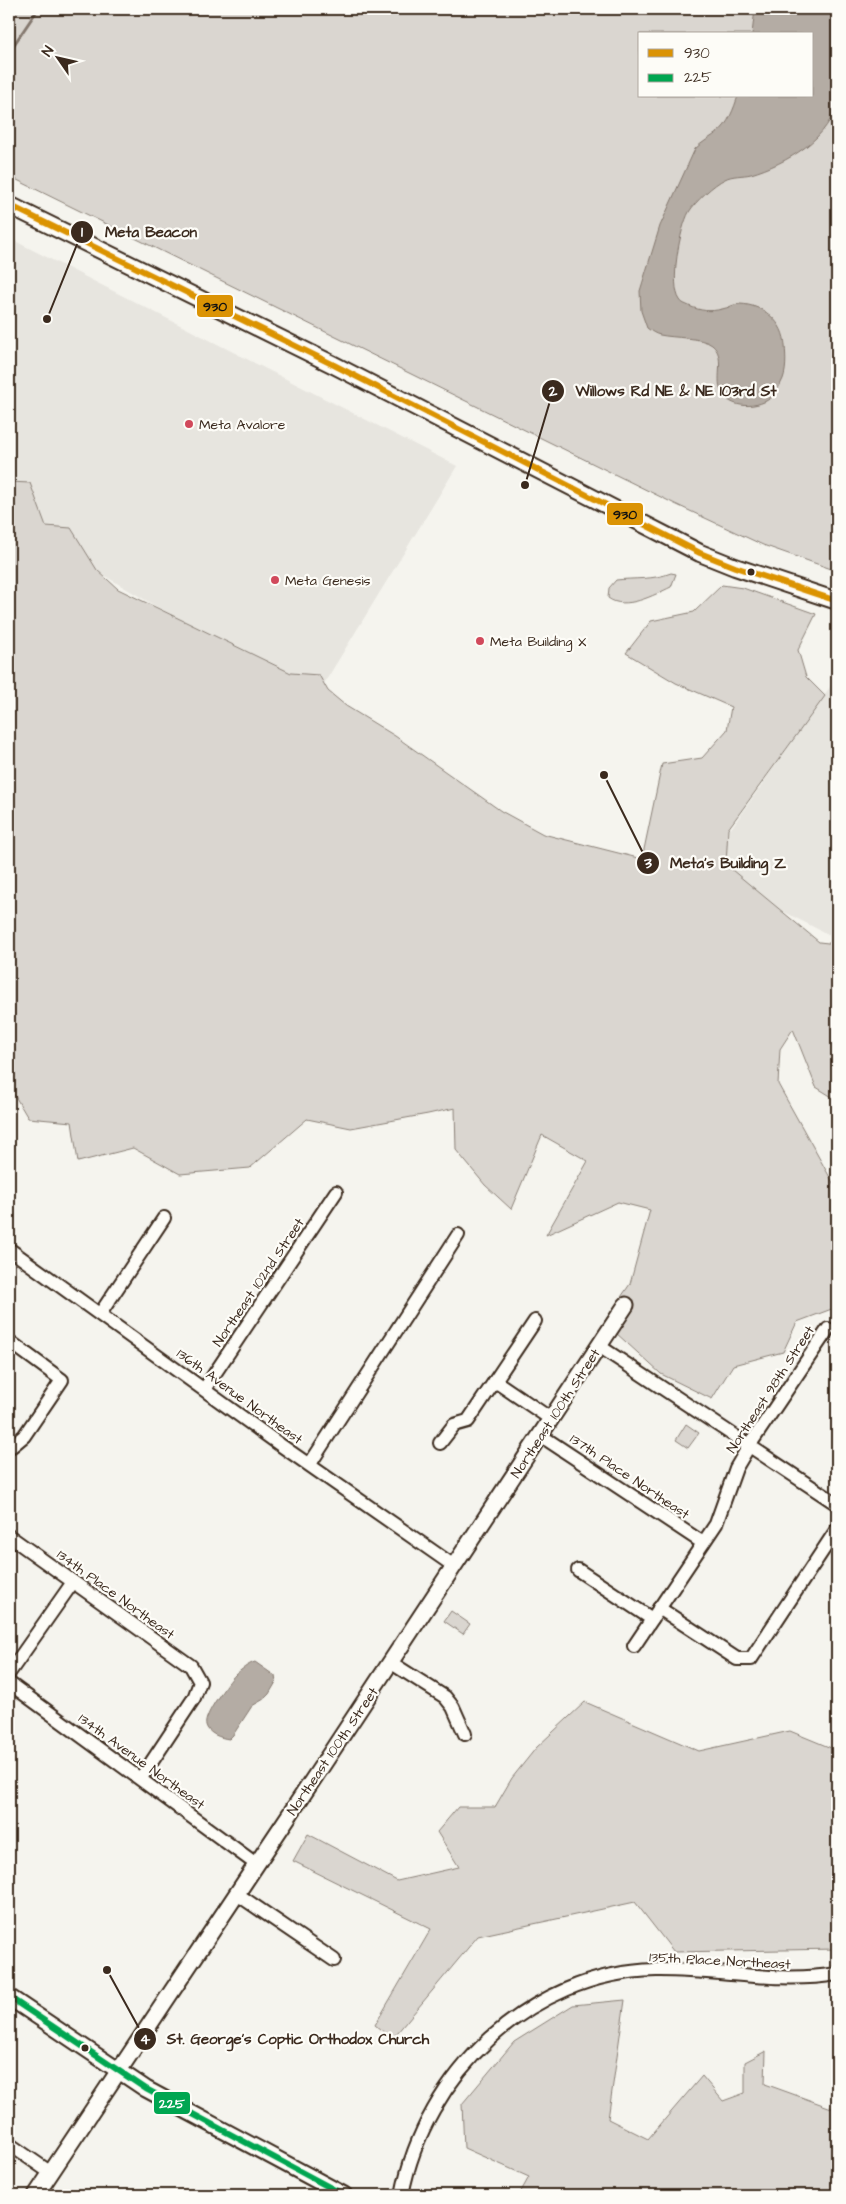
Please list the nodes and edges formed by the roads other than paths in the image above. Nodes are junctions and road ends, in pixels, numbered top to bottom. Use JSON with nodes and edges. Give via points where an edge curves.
{"nodes":[{"id":1,"x":9,"y":205,"type":"edge"},
{"id":2,"x":837,"y":601,"type":"edge"},
{"id":3,"x":336,"y":1192,"type":"dead end"},
{"id":4,"x":164,"y":1218,"type":"dead end"},
{"id":5,"x":458,"y":1235,"type":"dead end"},
{"id":6,"x":9,"y":1249,"type":"edge"},
{"id":7,"x":626,"y":1305,"type":"dead end"},
{"id":8,"x":100,"y":1314,"type":"junction"},
{"id":9,"x":535,"y":1321,"type":"dead end"},
{"id":10,"x":828,"y":1329,"type":"dead end"},
{"id":11,"x":9,"y":1341,"type":"edge"},
{"id":12,"x":598,"y":1346,"type":"junction"},
{"id":13,"x":495,"y":1381,"type":"junction"},
{"id":14,"x":205,"y":1388,"type":"junction"},
{"id":15,"x":551,"y":1418,"type":"junction"},
{"id":16,"x":540,"y":1435,"type":"junction"},
{"id":17,"x":440,"y":1443,"type":"dead end"},
{"id":18,"x":9,"y":1446,"type":"edge"},
{"id":19,"x":749,"y":1446,"type":"junction"},
{"id":20,"x":310,"y":1464,"type":"junction"},
{"id":21,"x":837,"y":1504,"type":"edge"},
{"id":22,"x":837,"y":1529,"type":"edge"},
{"id":23,"x":9,"y":1536,"type":"edge"},
{"id":24,"x":703,"y":1542,"type":"junction"},
{"id":25,"x":454,"y":1566,"type":"junction"},
{"id":26,"x":578,"y":1570,"type":"dead end"},
{"id":27,"x":73,"y":1582,"type":"junction"},
{"id":28,"x":659,"y":1608,"type":"junction"},
{"id":29,"x":652,"y":1620,"type":"junction"},
{"id":30,"x":634,"y":1646,"type":"dead end"},
{"id":31,"x":390,"y":1662,"type":"junction"},
{"id":32,"x":9,"y":1673,"type":"edge"},
{"id":33,"x":9,"y":1683,"type":"edge"},
{"id":34,"x":465,"y":1734,"type":"dead end"},
{"id":35,"x":141,"y":1778,"type":"junction"},
{"id":36,"x":256,"y":1864,"type":"junction"},
{"id":37,"x":236,"y":1894,"type":"junction"},
{"id":38,"x":334,"y":1960,"type":"dead end"},
{"id":39,"x":837,"y":1974,"type":"edge"},
{"id":40,"x":9,"y":1997,"type":"edge"},
{"id":41,"x":118,"y":2072,"type":"junction"},
{"id":42,"x":9,"y":2144,"type":"edge"},
{"id":43,"x":51,"y":2173,"type":"junction"},
{"id":44,"x":36,"y":2195,"type":"edge"},
{"id":45,"x":344,"y":2195,"type":"edge"},
{"id":46,"x":402,"y":2195,"type":"edge"}],
"edges":[{"from":1,"to":2,"type":"main road","via":[[332,364],[700,553],[735,568]]},
{"from":3,"to":14,"type":"street","name":"Northeast 102nd Street"},
{"from":4,"to":8,"type":"street"},
{"from":5,"to":20,"type":"street"},
{"from":6,"to":8,"type":"street","name":"136th Avenue Northeast"},
{"from":7,"to":12,"type":"street","name":"Northeast 100th Street"},
{"from":8,"to":14,"type":"street","name":"136th Avenue Northeast"},
{"from":9,"to":13,"type":"street"},
{"from":10,"to":19,"type":"street","name":"Northeast 98th Street"},
{"from":11,"to":18,"type":"street","via":[[62,1380],[24,1436]]},
{"from":12,"to":15,"type":"street","name":"Northeast 100th Street"},
{"from":12,"to":19,"type":"street"},
{"from":13,"to":15,"type":"street"},
{"from":13,"to":17,"type":"street","via":[[468,1420],[454,1425]]},
{"from":14,"to":20,"type":"street","name":"136th Avenue Northeast"},
{"from":15,"to":16,"type":"street","name":"Northeast 100th Street"},
{"from":16,"to":24,"type":"street","name":"137th Place Northeast"},
{"from":16,"to":25,"type":"street","name":"Northeast 100th Street"},
{"from":19,"to":21,"type":"street"},
{"from":19,"to":24,"type":"street","name":"Northeast 98th Street","via":[[736,1468],[716,1524]]},
{"from":20,"to":25,"type":"street","name":"136th Avenue Northeast"},
{"from":22,"to":28,"type":"street","via":[[751,1659],[736,1659]]},
{"from":23,"to":27,"type":"street","name":"134th Place Northeast"},
{"from":24,"to":28,"type":"street","name":"Northeast 98th Street"},
{"from":25,"to":31,"type":"street","name":"Northeast 100th Street"},
{"from":26,"to":29,"type":"street"},
{"from":27,"to":32,"type":"street"},
{"from":27,"to":35,"type":"street","name":"134th Place Northeast","via":[[191,1666],[200,1682],[194,1698]]},
{"from":28,"to":29,"type":"street","name":"Northeast 98th Street"},
{"from":29,"to":30,"type":"street","name":"Northeast 98th Street"},
{"from":31,"to":34,"type":"street","via":[[445,1697]]},
{"from":31,"to":36,"type":"street","name":"Northeast 100th Street"},
{"from":33,"to":35,"type":"street","name":"134th Avenue Northeast"},
{"from":35,"to":36,"type":"street","name":"134th Avenue Northeast"},
{"from":36,"to":37,"type":"street","name":"Northeast 100th Street"},
{"from":37,"to":38,"type":"street"},
{"from":37,"to":41,"type":"street","name":"Northeast 100th Street"},
{"from":39,"to":46,"type":"street","name":"135th Place Northeast","via":[[790,1978],[657,1970],[602,1977],[570,1987],[540,2002],[511,2020],[467,2060],[430,2114],[415,2146]]},
{"from":40,"to":41,"type":"street"},
{"from":41,"to":43,"type":"street","name":"Northeast 100th Street"},
{"from":41,"to":45,"type":"street"},
{"from":42,"to":43,"type":"street"},
{"from":43,"to":44,"type":"street","name":"Northeast 100th Street"}]}
